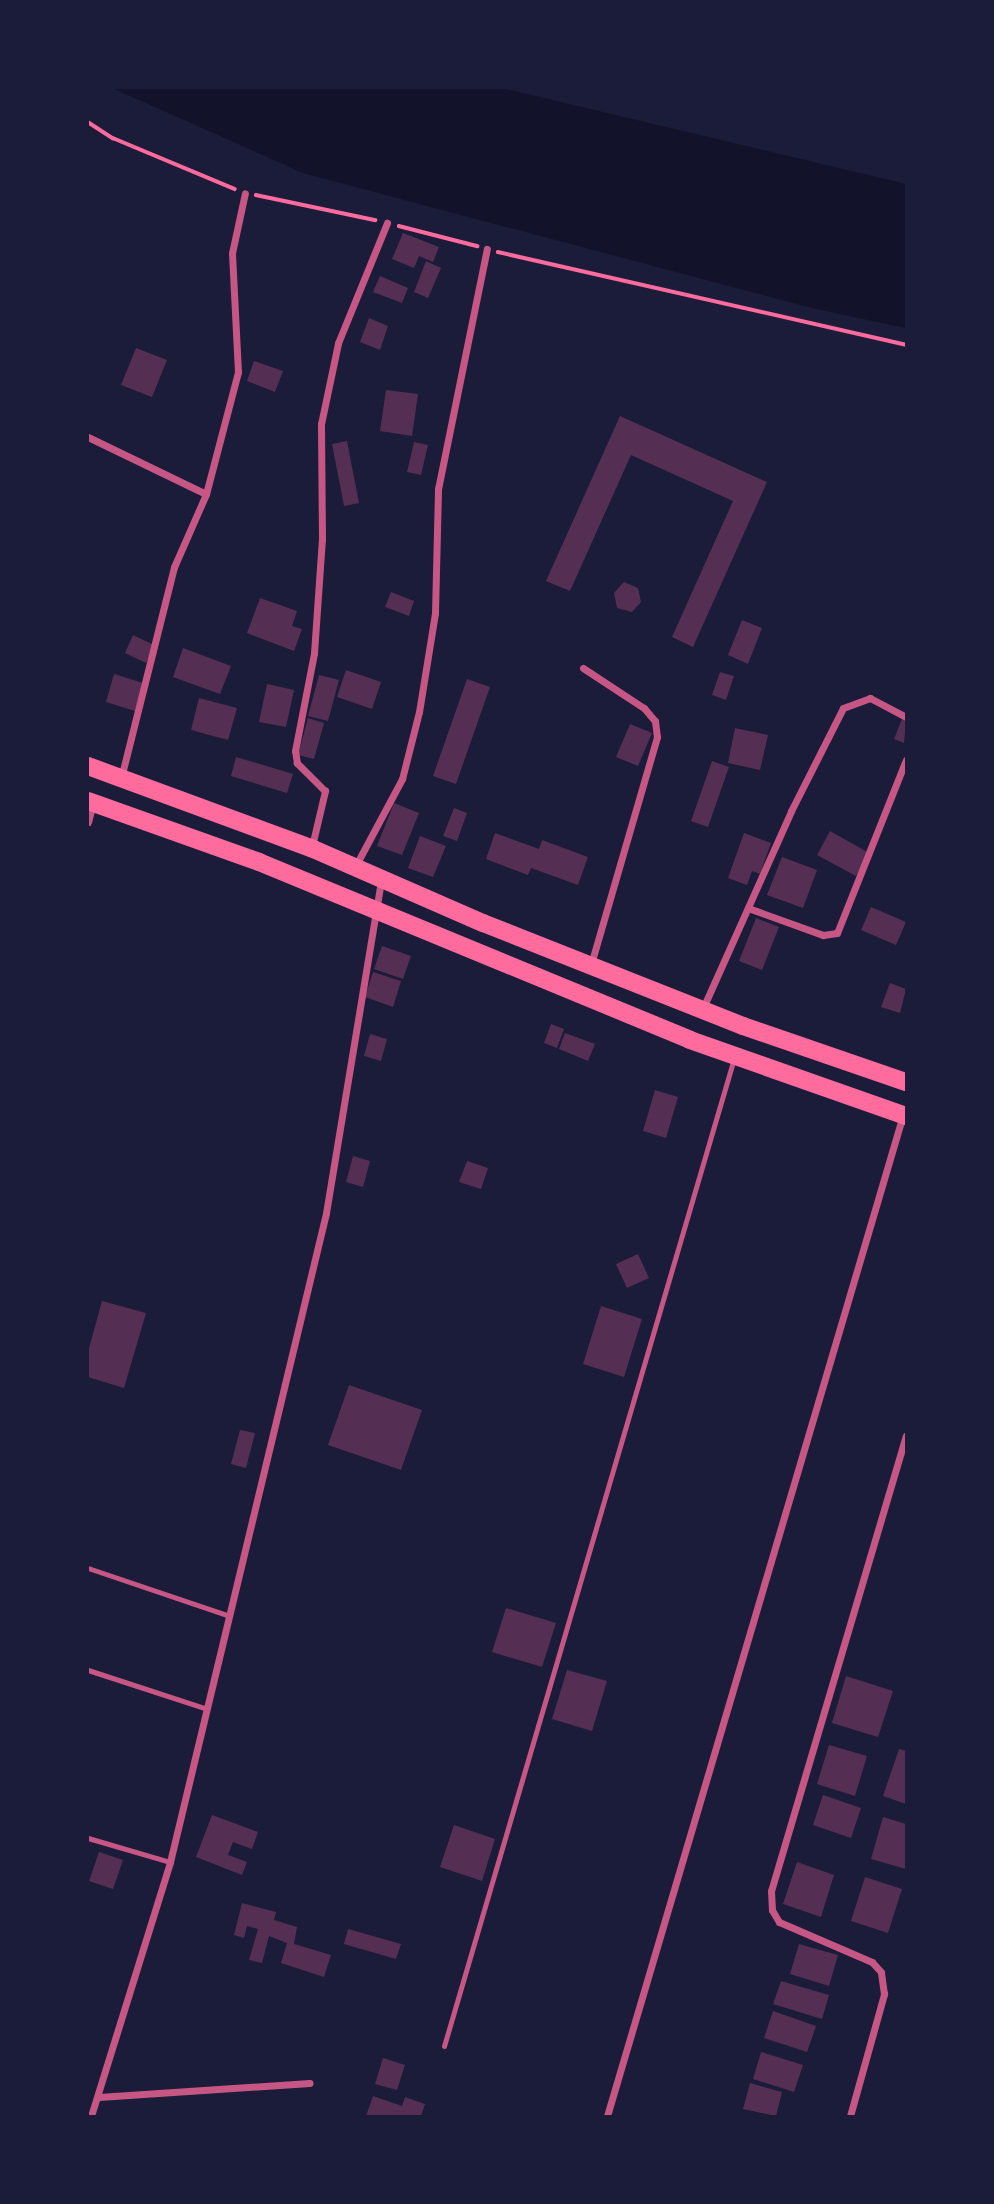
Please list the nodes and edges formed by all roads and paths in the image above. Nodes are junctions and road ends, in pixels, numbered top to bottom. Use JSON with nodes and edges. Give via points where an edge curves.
{"nodes":[{"id":1,"x":245,"y":193,"type":"dead end"},
{"id":2,"x":387,"y":223,"type":"dead end"},
{"id":3,"x":487,"y":249,"type":"dead end"},
{"id":4,"x":88,"y":438,"type":"edge"},
{"id":5,"x":206,"y":494,"type":"junction"},
{"id":6,"x":583,"y":668,"type":"dead end"},
{"id":7,"x":906,"y":718,"type":"edge"},
{"id":8,"x":906,"y":760,"type":"edge"},
{"id":9,"x":88,"y":766,"type":"edge"},
{"id":10,"x":121,"y":778,"type":"junction"},
{"id":11,"x":90,"y":802,"type":"edge"},
{"id":12,"x":88,"y":822,"type":"edge"},
{"id":13,"x":311,"y":848,"type":"junction"},
{"id":14,"x":355,"y":866,"type":"junction"},
{"id":15,"x":381,"y":878,"type":"junction"},
{"id":16,"x":748,"y":908,"type":"junction"},
{"id":17,"x":376,"y":912,"type":"junction"},
{"id":18,"x":590,"y":966,"type":"junction"},
{"id":19,"x":702,"y":1010,"type":"junction"},
{"id":20,"x":735,"y":1055,"type":"junction"},
{"id":21,"x":906,"y":1082,"type":"edge"},
{"id":22,"x":905,"y":1115,"type":"edge"},
{"id":23,"x":906,"y":1436,"type":"edge"},
{"id":24,"x":88,"y":1568,"type":"edge"},
{"id":25,"x":227,"y":1615,"type":"junction"},
{"id":26,"x":88,"y":1670,"type":"edge"},
{"id":27,"x":204,"y":1707,"type":"junction"},
{"id":28,"x":88,"y":1838,"type":"edge"},
{"id":29,"x":170,"y":1862,"type":"junction"},
{"id":30,"x":444,"y":2046,"type":"dead end"},
{"id":31,"x":310,"y":2083,"type":"dead end"},
{"id":32,"x":99,"y":2097,"type":"junction"},
{"id":33,"x":91,"y":2116,"type":"edge"},
{"id":34,"x":607,"y":2116,"type":"edge"},
{"id":35,"x":850,"y":2116,"type":"edge"}],
"edges":[{"from":1,"to":5,"type":"street","via":[[232,253],[238,372]]},
{"from":2,"to":13,"type":"street","via":[[338,343],[321,424],[322,540],[314,653],[295,751],[297,762],[325,791]]},
{"from":3,"to":14,"type":"street","via":[[439,489],[435,613],[419,712],[402,779]]},
{"from":4,"to":5,"type":"street"},
{"from":5,"to":10,"type":"street","via":[[174,567]]},
{"from":6,"to":18,"type":"street","via":[[645,708],[655,721],[657,737]]},
{"from":7,"to":16,"type":"street","via":[[870,698],[843,708]]},
{"from":8,"to":16,"type":"street","via":[[837,933],[823,935]]},
{"from":9,"to":10,"type":"main road"},
{"from":10,"to":13,"type":"main road"},
{"from":11,"to":12,"type":"street"},
{"from":11,"to":17,"type":"main road","via":[[259,862]]},
{"from":13,"to":14,"type":"main road"},
{"from":14,"to":15,"type":"main road"},
{"from":15,"to":17,"type":"street"},
{"from":15,"to":18,"type":"main road"},
{"from":16,"to":19,"type":"street"},
{"from":17,"to":20,"type":"main road"},
{"from":17,"to":25,"type":"street","via":[[326,1213]]},
{"from":18,"to":19,"type":"main road"},
{"from":19,"to":21,"type":"main road"},
{"from":20,"to":22,"type":"main road"},
{"from":20,"to":30,"type":"lane"},
{"from":22,"to":34,"type":"street"},
{"from":23,"to":35,"type":"street","via":[[771,1891],[772,1910],[779,1922],[872,1962],[881,1972],[884,1994]]},
{"from":24,"to":25,"type":"lane"},
{"from":25,"to":27,"type":"street"},
{"from":26,"to":27,"type":"lane"},
{"from":27,"to":29,"type":"street"},
{"from":28,"to":29,"type":"lane"},
{"from":29,"to":32,"type":"street"},
{"from":31,"to":32,"type":"street"},
{"from":32,"to":33,"type":"street"}]}
